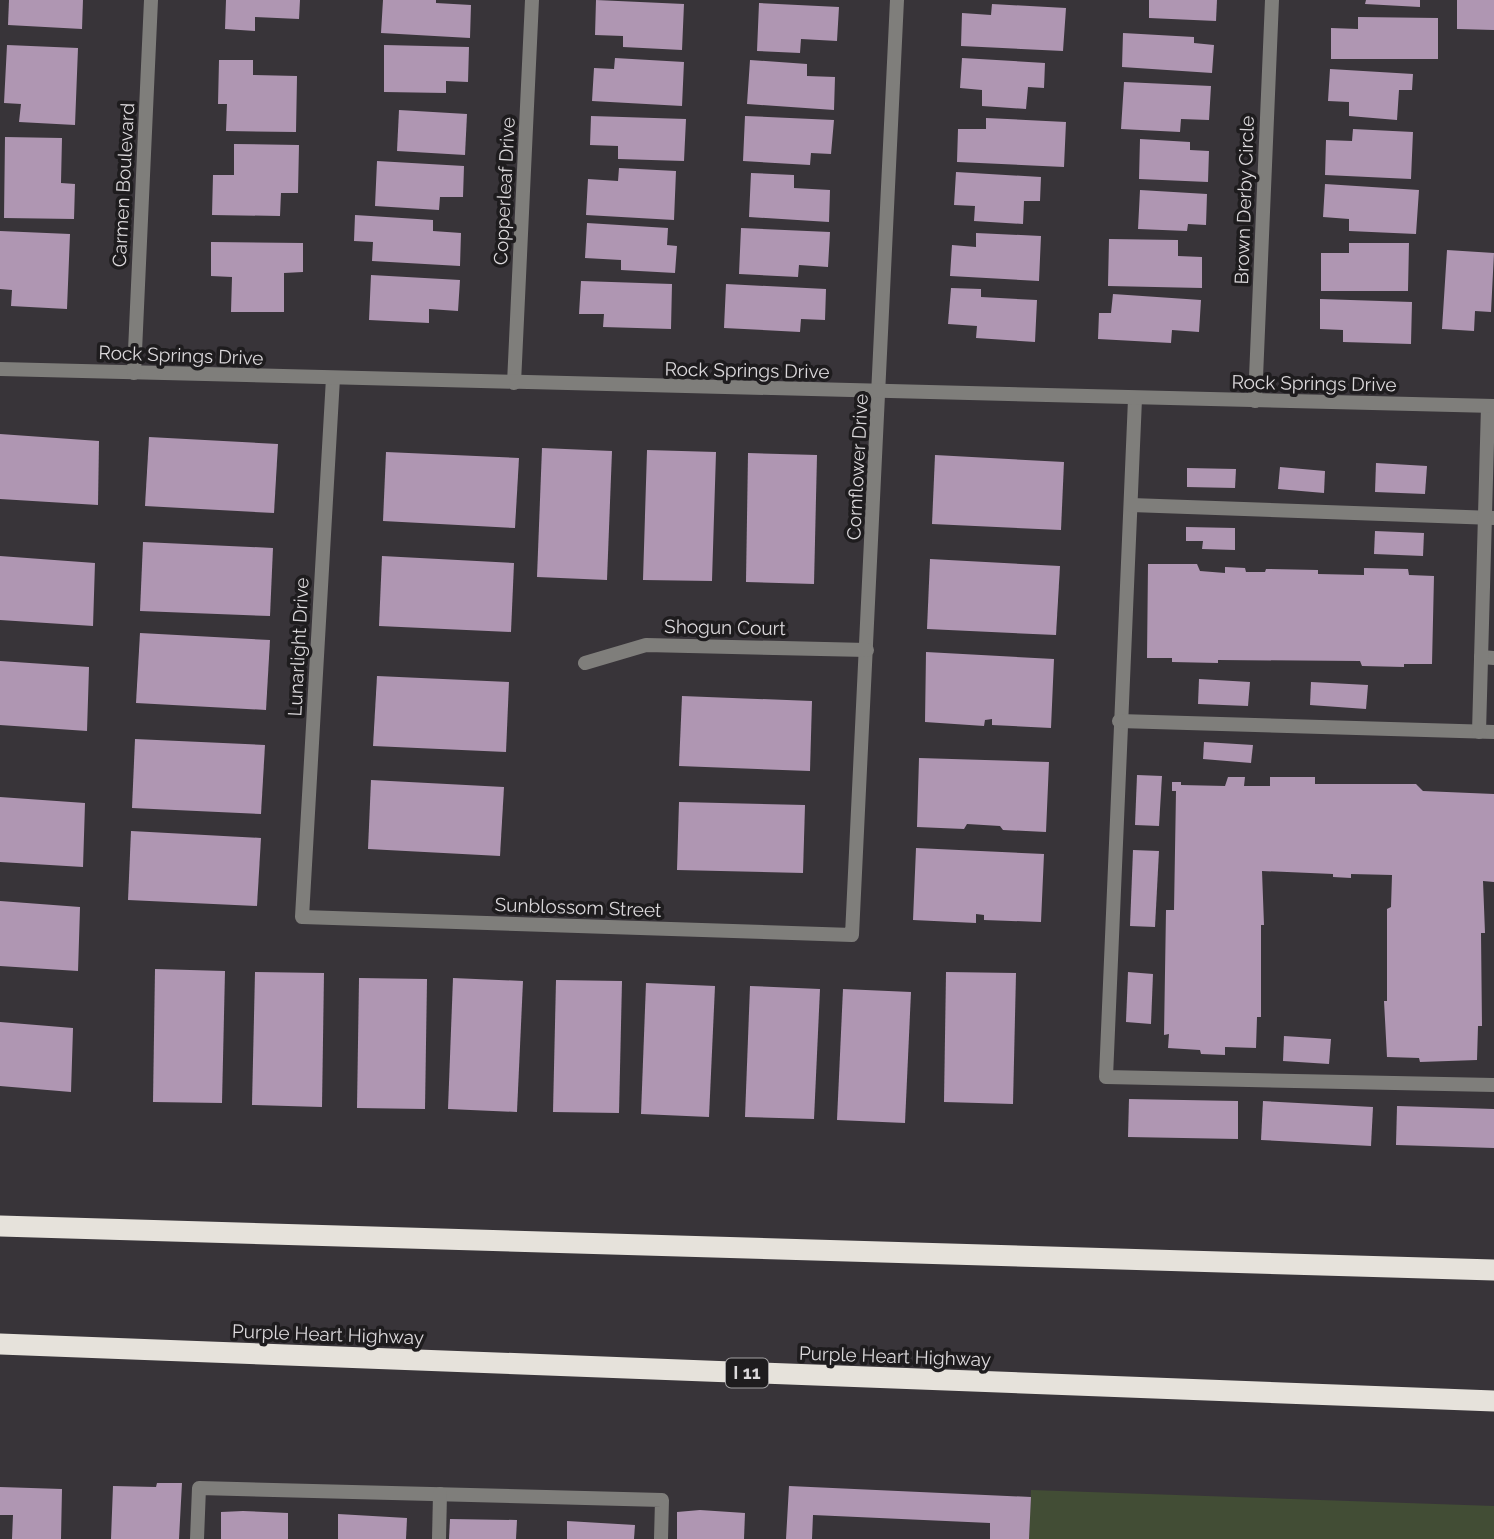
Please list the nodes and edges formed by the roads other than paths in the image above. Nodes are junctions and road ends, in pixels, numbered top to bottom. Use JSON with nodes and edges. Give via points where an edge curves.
{"nodes":[{"id":1,"x":151,"y":0,"type":"edge"},
{"id":2,"x":532,"y":0,"type":"edge"},
{"id":3,"x":897,"y":0,"type":"edge"},
{"id":4,"x":1272,"y":0,"type":"edge"},
{"id":5,"x":0,"y":369,"type":"edge"},
{"id":6,"x":134,"y":373,"type":"junction"},
{"id":7,"x":333,"y":378,"type":"junction"},
{"id":8,"x":514,"y":383,"type":"junction"},
{"id":9,"x":880,"y":393,"type":"junction"},
{"id":10,"x":1135,"y":398,"type":"junction"},
{"id":11,"x":1255,"y":401,"type":"junction"},
{"id":12,"x":1491,"y":406,"type":"edge"},
{"id":13,"x":1131,"y":505,"type":"junction"},
{"id":14,"x":1490,"y":517,"type":"edge"},
{"id":15,"x":867,"y":650,"type":"junction"},
{"id":16,"x":1488,"y":658,"type":"edge"},
{"id":17,"x":585,"y":663,"type":"dead end"},
{"id":18,"x":1119,"y":722,"type":"junction"},
{"id":19,"x":1487,"y":732,"type":"edge"},
{"id":20,"x":302,"y":917,"type":"joint"},
{"id":21,"x":852,"y":935,"type":"joint"},
{"id":22,"x":1494,"y":1085,"type":"edge"},
{"id":23,"x":0,"y":1226,"type":"edge"},
{"id":24,"x":1494,"y":1270,"type":"edge"},
{"id":25,"x":0,"y":1344,"type":"edge"},
{"id":26,"x":1494,"y":1401,"type":"edge"},
{"id":27,"x":440,"y":1494,"type":"junction"},
{"id":28,"x":197,"y":1539,"type":"edge"},
{"id":29,"x":439,"y":1539,"type":"edge"},
{"id":30,"x":661,"y":1539,"type":"edge"}],
"edges":[{"from":1,"to":6,"type":"street","name":"Carmen Boulevard"},
{"from":2,"to":8,"type":"street","name":"Copperleaf Drive"},
{"from":3,"to":9,"type":"street","name":"Cornflower Drive"},
{"from":4,"to":11,"type":"street","name":"Brown Derby Circle"},
{"from":5,"to":6,"type":"street","name":"Rock Springs Drive"},
{"from":6,"to":7,"type":"street","name":"Rock Springs Drive"},
{"from":7,"to":8,"type":"street","name":"Rock Springs Drive"},
{"from":7,"to":20,"type":"street","name":"Lunarlight Drive"},
{"from":8,"to":9,"type":"street","name":"Rock Springs Drive"},
{"from":9,"to":10,"type":"street","name":"Rock Springs Drive"},
{"from":9,"to":15,"type":"street","name":"Cornflower Drive"},
{"from":10,"to":11,"type":"street","name":"Rock Springs Drive"},
{"from":10,"to":13,"type":"street"},
{"from":11,"to":12,"type":"street","name":"Rock Springs Drive"},
{"from":12,"to":14,"type":"street"},
{"from":13,"to":14,"type":"street"},
{"from":13,"to":18,"type":"street"},
{"from":14,"to":16,"type":"street"},
{"from":15,"to":17,"type":"street","name":"Shogun Court","via":[[646,645]]},
{"from":15,"to":21,"type":"street","name":"Cornflower Drive"},
{"from":16,"to":19,"type":"street"},
{"from":18,"to":19,"type":"street"},
{"from":18,"to":22,"type":"street","via":[[1106,1077]]},
{"from":20,"to":21,"type":"street","name":"Sunblossom Street"},
{"from":23,"to":24,"type":"highway"},
{"from":25,"to":26,"type":"highway","name":"Purple Heart Highway","number":"I 11"},
{"from":27,"to":28,"type":"street","via":[[199,1488]]},
{"from":27,"to":29,"type":"street"},
{"from":27,"to":30,"type":"street","via":[[662,1500]]}]}
